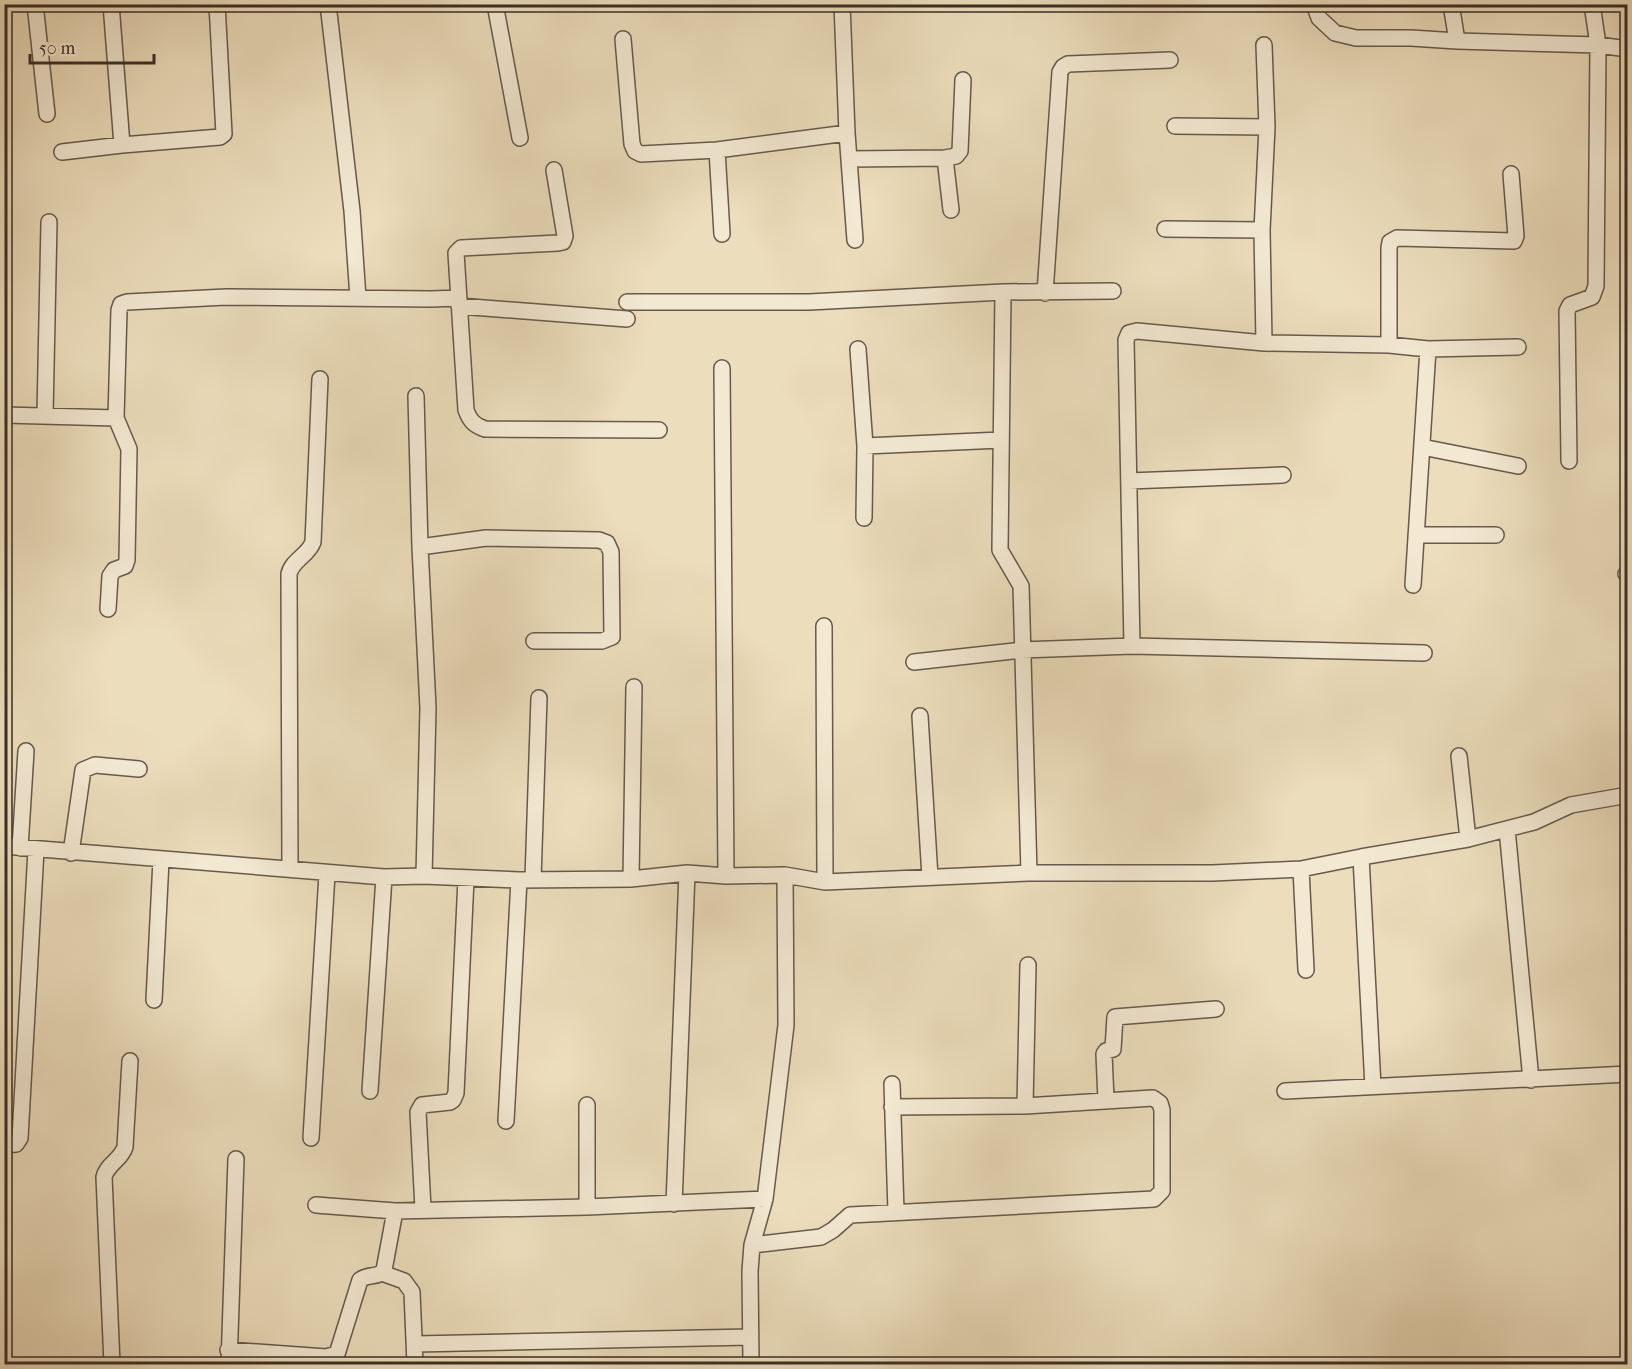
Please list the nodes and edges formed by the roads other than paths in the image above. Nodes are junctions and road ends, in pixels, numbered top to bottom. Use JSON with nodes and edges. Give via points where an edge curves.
{"nodes":[{"id":1,"x":35,"y":4,"type":"edge"},
{"id":2,"x":111,"y":4,"type":"edge"},
{"id":3,"x":217,"y":4,"type":"edge"},
{"id":4,"x":328,"y":4,"type":"edge"},
{"id":5,"x":495,"y":4,"type":"edge"},
{"id":6,"x":842,"y":4,"type":"edge"},
{"id":7,"x":1314,"y":4,"type":"edge"},
{"id":8,"x":1451,"y":4,"type":"edge"},
{"id":9,"x":1592,"y":4,"type":"edge"},
{"id":10,"x":623,"y":39,"type":"dead end"},
{"id":11,"x":1457,"y":41,"type":"junction"},
{"id":12,"x":1264,"y":45,"type":"dead end"},
{"id":13,"x":1598,"y":45,"type":"junction"},
{"id":14,"x":1628,"y":49,"type":"edge"},
{"id":15,"x":1170,"y":60,"type":"dead end"},
{"id":16,"x":963,"y":80,"type":"dead end"},
{"id":17,"x":47,"y":114,"type":"dead end"},
{"id":18,"x":1175,"y":126,"type":"dead end"},
{"id":19,"x":1267,"y":127,"type":"junction"},
{"id":20,"x":848,"y":134,"type":"junction"},
{"id":21,"x":520,"y":138,"type":"dead end"},
{"id":22,"x":122,"y":145,"type":"junction"},
{"id":23,"x":717,"y":150,"type":"junction"},
{"id":24,"x":62,"y":152,"type":"dead end"},
{"id":25,"x":945,"y":158,"type":"junction"},
{"id":26,"x":849,"y":159,"type":"junction"},
{"id":27,"x":554,"y":170,"type":"dead end"},
{"id":28,"x":1511,"y":174,"type":"dead end"},
{"id":29,"x":951,"y":210,"type":"dead end"},
{"id":30,"x":49,"y":222,"type":"dead end"},
{"id":31,"x":1165,"y":229,"type":"dead end"},
{"id":32,"x":1263,"y":230,"type":"junction"},
{"id":33,"x":722,"y":234,"type":"dead end"},
{"id":34,"x":855,"y":240,"type":"dead end"},
{"id":35,"x":1113,"y":291,"type":"dead end"},
{"id":36,"x":1003,"y":292,"type":"junction"},
{"id":37,"x":1045,"y":293,"type":"junction"},
{"id":38,"x":358,"y":298,"type":"junction"},
{"id":39,"x":458,"y":302,"type":"junction"},
{"id":40,"x":627,"y":302,"type":"dead end"},
{"id":41,"x":627,"y":319,"type":"dead end"},
{"id":42,"x":1264,"y":344,"type":"junction"},
{"id":43,"x":1389,"y":345,"type":"junction"},
{"id":44,"x":1518,"y":347,"type":"dead end"},
{"id":45,"x":858,"y":348,"type":"dead end"},
{"id":46,"x":1428,"y":349,"type":"junction"},
{"id":47,"x":722,"y":368,"type":"dead end"},
{"id":48,"x":320,"y":379,"type":"dead end"},
{"id":49,"x":416,"y":396,"type":"dead end"},
{"id":50,"x":4,"y":415,"type":"edge"},
{"id":51,"x":45,"y":415,"type":"junction"},
{"id":52,"x":116,"y":418,"type":"junction"},
{"id":53,"x":659,"y":429,"type":"dead end"},
{"id":54,"x":1001,"y":440,"type":"junction"},
{"id":55,"x":865,"y":446,"type":"junction"},
{"id":56,"x":1422,"y":447,"type":"junction"},
{"id":57,"x":1569,"y":461,"type":"dead end"},
{"id":58,"x":1518,"y":466,"type":"dead end"},
{"id":59,"x":1283,"y":475,"type":"dead end"},
{"id":60,"x":1129,"y":481,"type":"junction"},
{"id":61,"x":864,"y":518,"type":"dead end"},
{"id":62,"x":1416,"y":535,"type":"junction"},
{"id":63,"x":1496,"y":535,"type":"dead end"},
{"id":64,"x":420,"y":547,"type":"junction"},
{"id":65,"x":1413,"y":585,"type":"dead end"},
{"id":66,"x":108,"y":609,"type":"dead end"},
{"id":67,"x":824,"y":626,"type":"dead end"},
{"id":68,"x":534,"y":641,"type":"dead end"},
{"id":69,"x":1132,"y":646,"type":"junction"},
{"id":70,"x":1022,"y":650,"type":"junction"},
{"id":71,"x":1424,"y":653,"type":"dead end"},
{"id":72,"x":914,"y":662,"type":"dead end"},
{"id":73,"x":634,"y":687,"type":"dead end"},
{"id":74,"x":539,"y":698,"type":"dead end"},
{"id":75,"x":920,"y":716,"type":"dead end"},
{"id":76,"x":26,"y":751,"type":"dead end"},
{"id":77,"x":1459,"y":756,"type":"dead end"},
{"id":78,"x":140,"y":770,"type":"dead end"},
{"id":79,"x":1628,"y":795,"type":"edge"},
{"id":80,"x":1507,"y":829,"type":"junction"},
{"id":81,"x":1468,"y":840,"type":"junction"},
{"id":82,"x":12,"y":847,"type":"edge"},
{"id":83,"x":36,"y":850,"type":"junction"},
{"id":84,"x":71,"y":853,"type":"junction"},
{"id":85,"x":1361,"y":857,"type":"junction"},
{"id":86,"x":161,"y":860,"type":"junction"},
{"id":87,"x":290,"y":869,"type":"junction"},
{"id":88,"x":1301,"y":869,"type":"junction"},
{"id":89,"x":327,"y":873,"type":"junction"},
{"id":90,"x":687,"y":873,"type":"junction"},
{"id":91,"x":1029,"y":873,"type":"junction"},
{"id":92,"x":785,"y":875,"type":"junction"},
{"id":93,"x":424,"y":876,"type":"junction"},
{"id":94,"x":726,"y":876,"type":"junction"},
{"id":95,"x":384,"y":877,"type":"junction"},
{"id":96,"x":930,"y":878,"type":"junction"},
{"id":97,"x":466,"y":879,"type":"junction"},
{"id":98,"x":526,"y":879,"type":"junction"},
{"id":99,"x":630,"y":879,"type":"junction"},
{"id":100,"x":825,"y":882,"type":"junction"},
{"id":101,"x":1028,"y":965,"type":"dead end"},
{"id":102,"x":1306,"y":970,"type":"dead end"},
{"id":103,"x":154,"y":1000,"type":"dead end"},
{"id":104,"x":1216,"y":1009,"type":"dead end"},
{"id":105,"x":130,"y":1061,"type":"dead end"},
{"id":106,"x":1628,"y":1074,"type":"edge"},
{"id":107,"x":1531,"y":1080,"type":"junction"},
{"id":108,"x":892,"y":1084,"type":"dead end"},
{"id":109,"x":1373,"y":1087,"type":"junction"},
{"id":110,"x":370,"y":1091,"type":"dead end"},
{"id":111,"x":1285,"y":1091,"type":"dead end"},
{"id":112,"x":1106,"y":1100,"type":"junction"},
{"id":113,"x":587,"y":1105,"type":"dead end"},
{"id":114,"x":1025,"y":1106,"type":"junction"},
{"id":115,"x":892,"y":1107,"type":"junction"},
{"id":116,"x":506,"y":1121,"type":"dead end"},
{"id":117,"x":311,"y":1138,"type":"dead end"},
{"id":118,"x":4,"y":1145,"type":"edge"},
{"id":119,"x":236,"y":1159,"type":"dead end"},
{"id":120,"x":765,"y":1199,"type":"junction"},
{"id":121,"x":674,"y":1204,"type":"junction"},
{"id":122,"x":316,"y":1205,"type":"dead end"},
{"id":123,"x":587,"y":1207,"type":"junction"},
{"id":124,"x":423,"y":1209,"type":"junction"},
{"id":125,"x":395,"y":1211,"type":"junction"},
{"id":126,"x":897,"y":1212,"type":"junction"},
{"id":127,"x":752,"y":1245,"type":"junction"},
{"id":128,"x":382,"y":1273,"type":"junction"},
{"id":129,"x":750,"y":1337,"type":"junction"},
{"id":130,"x":416,"y":1344,"type":"junction"},
{"id":131,"x":229,"y":1357,"type":"edge"},
{"id":132,"x":112,"y":1365,"type":"edge"},
{"id":133,"x":415,"y":1365,"type":"edge"},
{"id":134,"x":751,"y":1365,"type":"edge"}],
"edges":[{"from":1,"to":17,"type":"street"},
{"from":2,"to":22,"type":"street"},
{"from":3,"to":22,"type":"street","via":[[225,134]]},
{"from":4,"to":38,"type":"street"},
{"from":5,"to":21,"type":"street"},
{"from":6,"to":20,"type":"street"},
{"from":7,"to":11,"type":"street","via":[[1319,18],[1335,33],[1356,38]]},
{"from":8,"to":11,"type":"street"},
{"from":9,"to":13,"type":"street"},
{"from":10,"to":23,"type":"street","via":[[635,151],[645,155]]},
{"from":11,"to":13,"type":"street"},
{"from":12,"to":19,"type":"street"},
{"from":13,"to":14,"type":"street"},
{"from":13,"to":57,"type":"street","via":[[1596,286],[1592,297],[1570,305],[1567,311]]},
{"from":15,"to":37,"type":"street","via":[[1068,64],[1060,72]]},
{"from":16,"to":25,"type":"street","via":[[960,151]]},
{"from":18,"to":19,"type":"street"},
{"from":19,"to":32,"type":"street"},
{"from":20,"to":23,"type":"street"},
{"from":20,"to":26,"type":"street"},
{"from":22,"to":24,"type":"street"},
{"from":23,"to":33,"type":"street"},
{"from":25,"to":26,"type":"street"},
{"from":25,"to":29,"type":"street"},
{"from":26,"to":34,"type":"street"},
{"from":27,"to":39,"type":"street","via":[[566,236],[563,242],[458,250]]},
{"from":28,"to":43,"type":"street","via":[[1514,241],[1397,238],[1390,242]]},
{"from":30,"to":51,"type":"street"},
{"from":31,"to":32,"type":"street"},
{"from":32,"to":42,"type":"street"},
{"from":35,"to":37,"type":"street"},
{"from":36,"to":37,"type":"street"},
{"from":36,"to":40,"type":"street","via":[[809,302]]},
{"from":36,"to":54,"type":"street"},
{"from":38,"to":39,"type":"street"},
{"from":38,"to":52,"type":"street","via":[[226,297],[123,303],[119,310]]},
{"from":39,"to":41,"type":"street"},
{"from":39,"to":53,"type":"street","via":[[466,410],[472,423],[485,429]]},
{"from":42,"to":43,"type":"street"},
{"from":42,"to":60,"type":"street","via":[[1129,333]]},
{"from":43,"to":46,"type":"street"},
{"from":44,"to":46,"type":"street"},
{"from":45,"to":55,"type":"street"},
{"from":46,"to":56,"type":"street"},
{"from":47,"to":94,"type":"street"},
{"from":48,"to":87,"type":"street","via":[[313,542],[290,574]]},
{"from":49,"to":64,"type":"street"},
{"from":50,"to":51,"type":"street"},
{"from":51,"to":52,"type":"street"},
{"from":52,"to":66,"type":"street","via":[[129,449],[127,560],[110,576]]},
{"from":54,"to":55,"type":"street"},
{"from":54,"to":70,"type":"street","via":[[1000,550],[1021,585]]},
{"from":55,"to":61,"type":"street"},
{"from":56,"to":58,"type":"street"},
{"from":56,"to":62,"type":"street"},
{"from":59,"to":60,"type":"street"},
{"from":60,"to":69,"type":"street"},
{"from":62,"to":63,"type":"street"},
{"from":62,"to":65,"type":"street"},
{"from":64,"to":68,"type":"street","via":[[486,538],[607,543],[611,552],[612,637],[602,641]]},
{"from":64,"to":93,"type":"street","via":[[428,708]]},
{"from":67,"to":100,"type":"street"},
{"from":69,"to":70,"type":"street"},
{"from":69,"to":71,"type":"street"},
{"from":70,"to":72,"type":"street"},
{"from":70,"to":91,"type":"street"},
{"from":73,"to":99,"type":"street"},
{"from":74,"to":98,"type":"street"},
{"from":75,"to":96,"type":"street"},
{"from":76,"to":82,"type":"street"},
{"from":77,"to":81,"type":"street"},
{"from":78,"to":84,"type":"street","via":[[95,765],[83,770]]},
{"from":79,"to":80,"type":"street","via":[[1571,805]]},
{"from":80,"to":81,"type":"street"},
{"from":80,"to":107,"type":"street"},
{"from":81,"to":85,"type":"street"},
{"from":82,"to":83,"type":"street"},
{"from":83,"to":84,"type":"street"},
{"from":83,"to":118,"type":"street","via":[[20,1138],[16,1144]]},
{"from":84,"to":86,"type":"street"},
{"from":85,"to":88,"type":"street"},
{"from":85,"to":109,"type":"street"},
{"from":86,"to":87,"type":"street"},
{"from":86,"to":103,"type":"street"},
{"from":87,"to":89,"type":"street"},
{"from":88,"to":91,"type":"street"},
{"from":88,"to":102,"type":"street"},
{"from":89,"to":95,"type":"street"},
{"from":89,"to":117,"type":"street"},
{"from":90,"to":94,"type":"street"},
{"from":90,"to":99,"type":"street"},
{"from":90,"to":121,"type":"street"},
{"from":91,"to":96,"type":"street"},
{"from":92,"to":94,"type":"street"},
{"from":92,"to":100,"type":"street"},
{"from":92,"to":120,"type":"street","via":[[786,1025]]},
{"from":93,"to":95,"type":"street"},
{"from":93,"to":97,"type":"street"},
{"from":95,"to":110,"type":"street"},
{"from":96,"to":100,"type":"street"},
{"from":97,"to":98,"type":"street"},
{"from":97,"to":124,"type":"street","via":[[456,1093],[450,1102],[422,1105],[418,1112]]},
{"from":98,"to":99,"type":"street"},
{"from":98,"to":116,"type":"street"},
{"from":101,"to":114,"type":"street"},
{"from":104,"to":112,"type":"street","via":[[1115,1017],[1113,1049],[1104,1054]]},
{"from":105,"to":132,"type":"street","via":[[125,1147],[104,1177]]},
{"from":106,"to":107,"type":"street"},
{"from":107,"to":109,"type":"street"},
{"from":108,"to":115,"type":"street"},
{"from":109,"to":111,"type":"street"},
{"from":112,"to":114,"type":"street"},
{"from":112,"to":126,"type":"street","via":[[1148,1097],[1160,1103],[1163,1188],[1158,1197]]},
{"from":113,"to":123,"type":"street"},
{"from":114,"to":115,"type":"street"},
{"from":115,"to":126,"type":"street"},
{"from":119,"to":131,"type":"street"},
{"from":120,"to":121,"type":"street"},
{"from":120,"to":127,"type":"street"},
{"from":121,"to":123,"type":"street"},
{"from":122,"to":125,"type":"street"},
{"from":123,"to":124,"type":"street"},
{"from":124,"to":125,"type":"street"},
{"from":125,"to":128,"type":"street"},
{"from":126,"to":127,"type":"street","via":[[850,1215],[821,1237]]},
{"from":127,"to":129,"type":"street"},
{"from":128,"to":130,"type":"street","via":[[404,1281],[410,1288]]},
{"from":128,"to":131,"type":"street","via":[[360,1280],[340,1349],[334,1356]]},
{"from":129,"to":130,"type":"street"},
{"from":129,"to":134,"type":"street"},
{"from":130,"to":133,"type":"street"}]}
